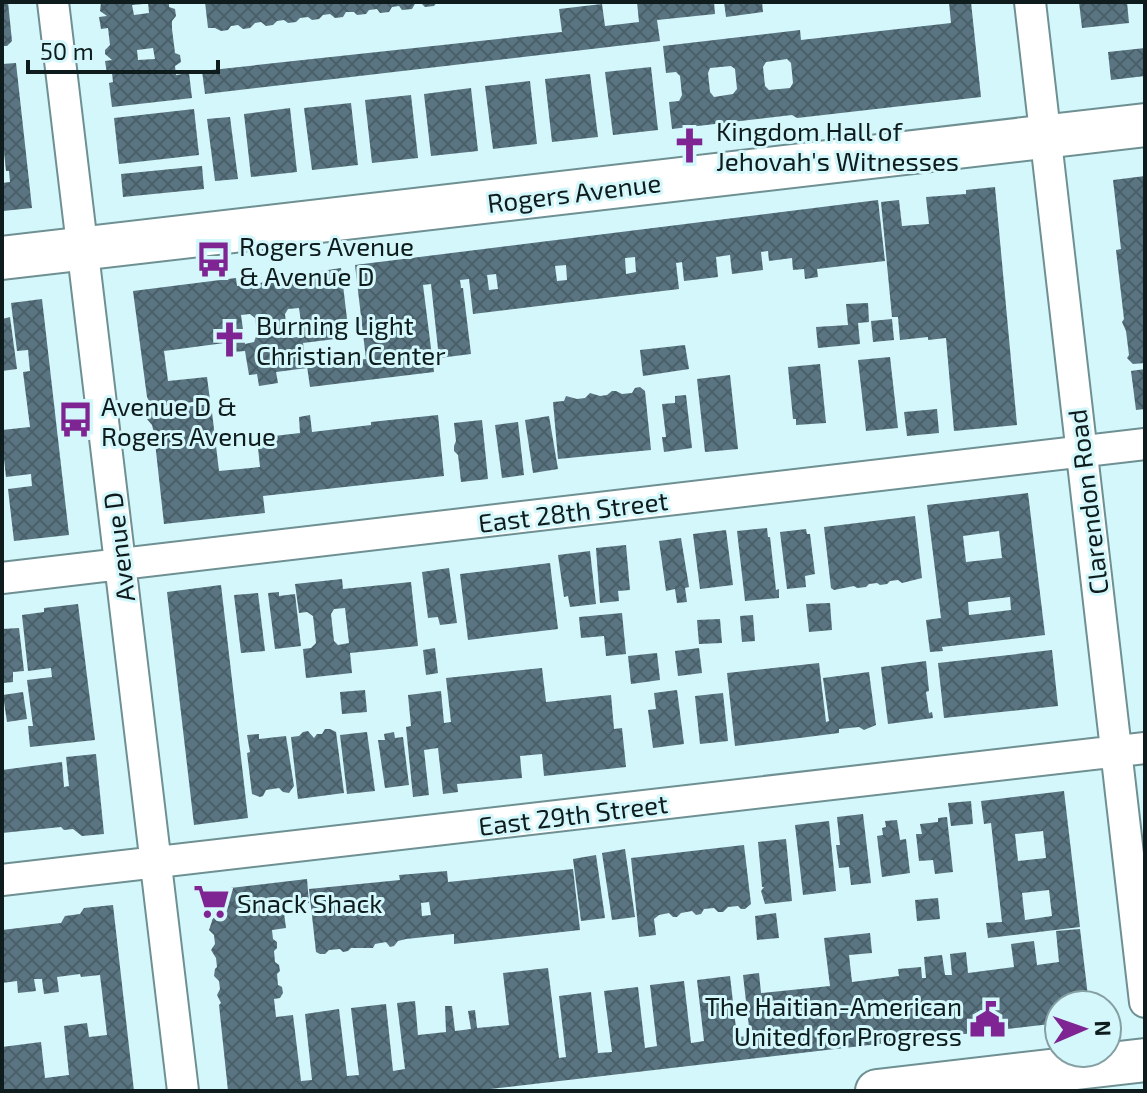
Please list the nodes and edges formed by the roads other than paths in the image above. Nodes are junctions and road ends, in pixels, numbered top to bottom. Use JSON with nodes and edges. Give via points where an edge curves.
{"nodes":[{"id":1,"x":53,"y":2,"type":"edge"},
{"id":2,"x":1030,"y":2,"type":"edge"},
{"id":3,"x":1145,"y":125,"type":"edge"},
{"id":4,"x":1045,"y":137,"type":"junction"},
{"id":5,"x":82,"y":249,"type":"junction"},
{"id":6,"x":2,"y":258,"type":"edge"},
{"id":7,"x":1145,"y":444,"type":"edge"},
{"id":8,"x":1082,"y":452,"type":"junction"},
{"id":9,"x":120,"y":564,"type":"junction"},
{"id":10,"x":2,"y":578,"type":"edge"},
{"id":11,"x":1130,"y":750,"type":"edge"},
{"id":12,"x":156,"y":862,"type":"junction"},
{"id":13,"x":2,"y":880,"type":"edge"},
{"id":14,"x":1145,"y":1002,"type":"edge"},
{"id":15,"x":1145,"y":1060,"type":"edge"},
{"id":16,"x":183,"y":1091,"type":"edge"},
{"id":17,"x":877,"y":1091,"type":"edge"}],
"edges":[{"from":1,"to":5,"type":"street","name":"Avenue D"},
{"from":2,"to":4,"type":"street","name":"Clarendon Road"},
{"from":3,"to":4,"type":"main road","name":"Rogers Avenue"},
{"from":4,"to":5,"type":"main road","name":"Rogers Avenue"},
{"from":4,"to":8,"type":"street","name":"Clarendon Road"},
{"from":5,"to":6,"type":"main road","name":"Rogers Avenue"},
{"from":5,"to":9,"type":"street","name":"Avenue D"},
{"from":7,"to":8,"type":"street","name":"East 28th Street"},
{"from":8,"to":9,"type":"street","name":"East 28th Street"},
{"from":8,"to":11,"type":"street","name":"Clarendon Road"},
{"from":9,"to":10,"type":"street","name":"East 28th Street"},
{"from":9,"to":12,"type":"street","name":"Avenue D"},
{"from":11,"to":12,"type":"street","name":"East 29th Street"},
{"from":11,"to":14,"type":"street","name":"Clarendon Road"},
{"from":12,"to":13,"type":"street","name":"East 29th Street"},
{"from":12,"to":16,"type":"street","name":"Avenue D"},
{"from":15,"to":17,"type":"main road"}]}
